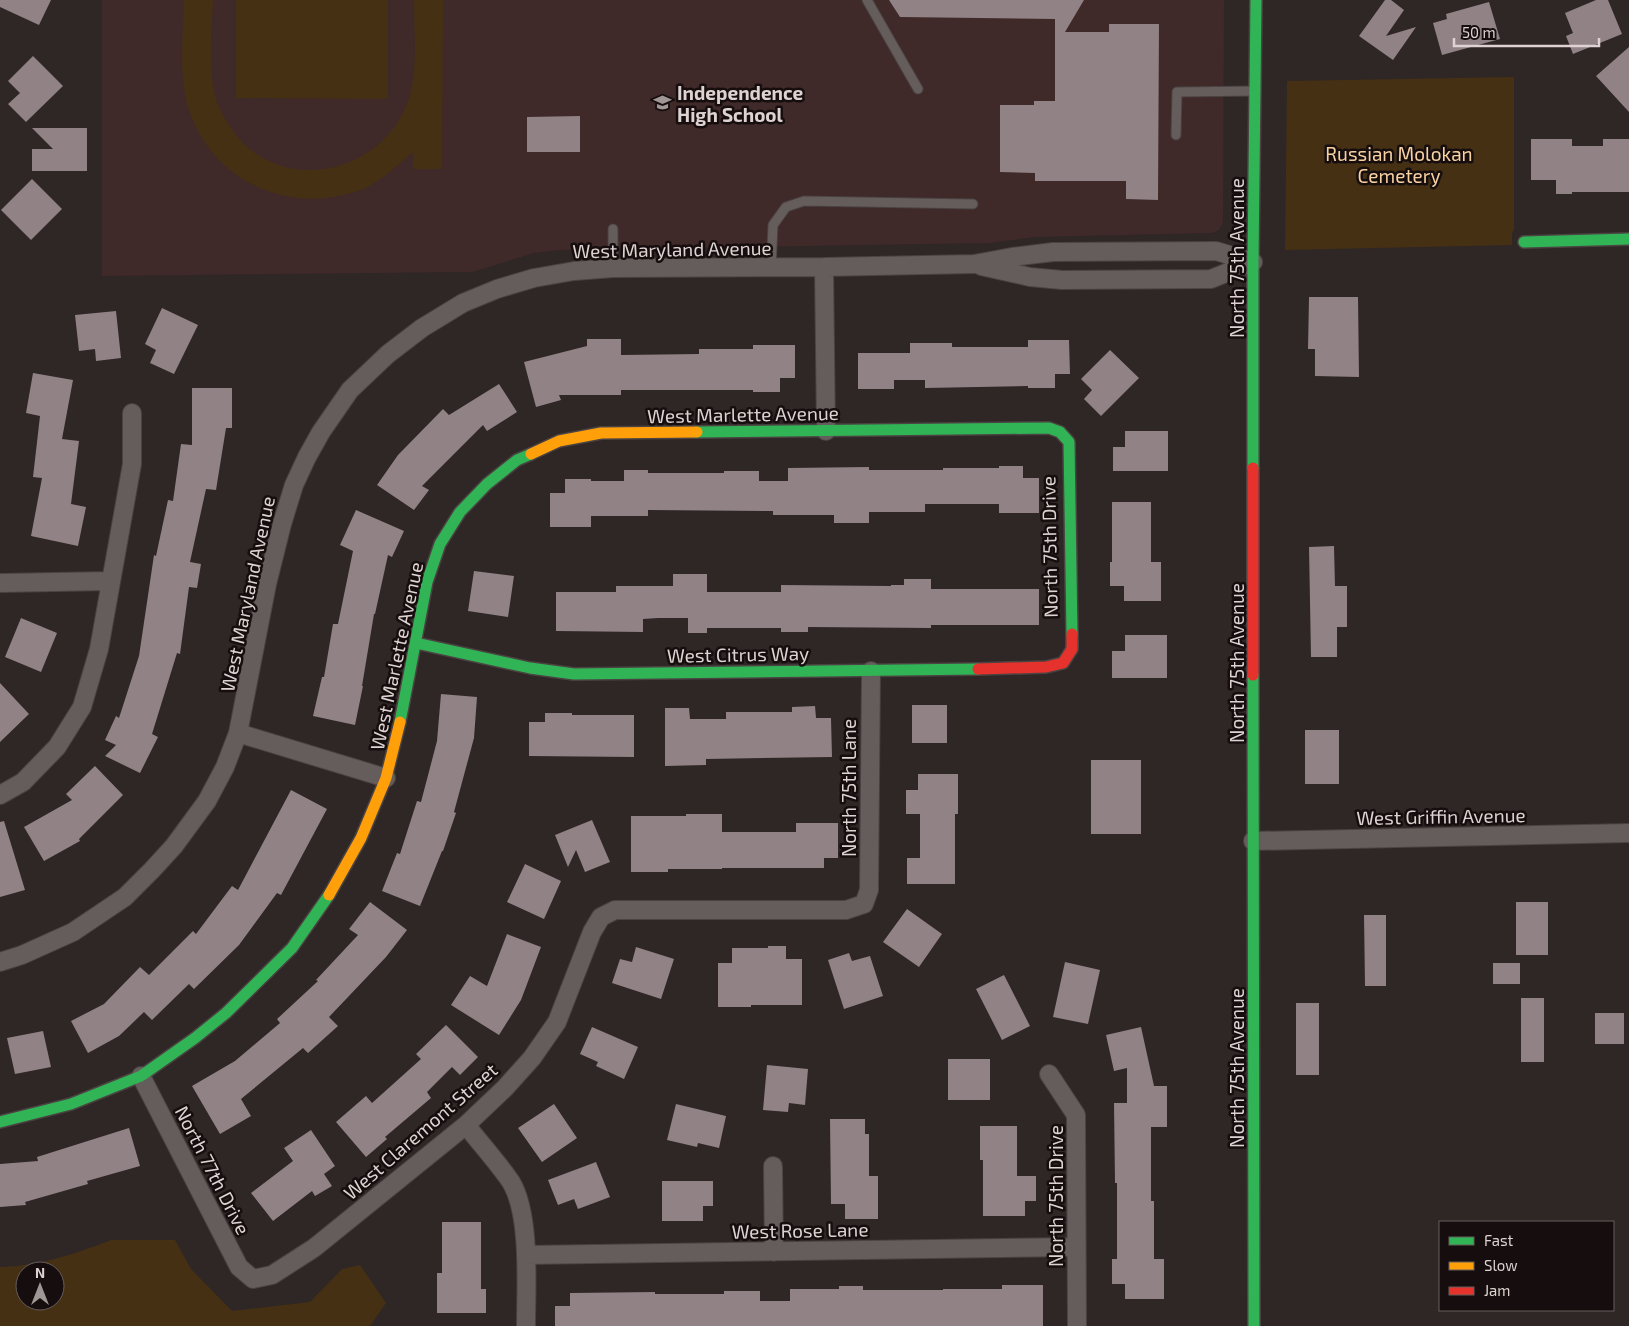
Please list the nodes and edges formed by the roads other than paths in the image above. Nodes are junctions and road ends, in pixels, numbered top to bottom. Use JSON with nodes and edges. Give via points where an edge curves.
{"nodes":[{"id":1,"x":866,"y":0,"type":"edge"},
{"id":2,"x":1256,"y":0,"type":"edge"},
{"id":3,"x":918,"y":89,"type":"dead end"},
{"id":4,"x":1255,"y":91,"type":"junction"},
{"id":5,"x":1176,"y":135,"type":"dead end"},
{"id":6,"x":973,"y":204,"type":"dead end"},
{"id":7,"x":613,"y":229,"type":"dead end"},
{"id":8,"x":1629,"y":239,"type":"edge"},
{"id":9,"x":1524,"y":242,"type":"dead end"},
{"id":10,"x":1254,"y":262,"type":"junction"},
{"id":11,"x":974,"y":264,"type":"junction"},
{"id":12,"x":824,"y":267,"type":"junction"},
{"id":13,"x":613,"y":268,"type":"junction"},
{"id":14,"x":771,"y":268,"type":"junction"},
{"id":15,"x":132,"y":413,"type":"dead end"},
{"id":16,"x":826,"y":431,"type":"junction"},
{"id":17,"x":1060,"y":432,"type":"joint"},
{"id":18,"x":110,"y":581,"type":"junction"},
{"id":19,"x":0,"y":583,"type":"edge"},
{"id":20,"x":416,"y":643,"type":"junction"},
{"id":21,"x":1063,"y":662,"type":"joint"},
{"id":22,"x":871,"y":671,"type":"junction"},
{"id":23,"x":238,"y":733,"type":"junction"},
{"id":24,"x":386,"y":778,"type":"junction"},
{"id":25,"x":0,"y":795,"type":"edge"},
{"id":26,"x":1629,"y":833,"type":"edge"},
{"id":27,"x":1253,"y":841,"type":"junction"},
{"id":28,"x":864,"y":904,"type":"joint"},
{"id":29,"x":0,"y":962,"type":"edge"},
{"id":30,"x":1049,"y":1074,"type":"dead end"},
{"id":31,"x":141,"y":1076,"type":"junction"},
{"id":32,"x":0,"y":1122,"type":"edge"},
{"id":33,"x":466,"y":1125,"type":"junction"},
{"id":34,"x":773,"y":1166,"type":"dead end"},
{"id":35,"x":1076,"y":1247,"type":"junction"},
{"id":36,"x":774,"y":1252,"type":"junction"},
{"id":37,"x":526,"y":1255,"type":"junction"},
{"id":38,"x":253,"y":1279,"type":"joint"},
{"id":39,"x":526,"y":1326,"type":"edge"},
{"id":40,"x":1077,"y":1326,"type":"edge"},
{"id":41,"x":1254,"y":1326,"type":"edge"}],
"edges":[{"from":1,"to":3,"type":"lane"},
{"from":2,"to":4,"type":"street","name":"North 75th Avenue"},
{"from":4,"to":5,"type":"lane","via":[[1177,92]]},
{"from":4,"to":10,"type":"street","name":"North 75th Avenue"},
{"from":6,"to":14,"type":"lane","via":[[804,202],[786,207],[773,225]]},
{"from":7,"to":13,"type":"lane"},
{"from":8,"to":9,"type":"street"},
{"from":10,"to":11,"type":"street","name":"West Maryland Avenue","via":[[1216,252],[1053,252]]},
{"from":10,"to":11,"type":"street","name":"West Maryland Avenue","via":[[1211,279],[1062,280],[1030,277]]},
{"from":10,"to":27,"type":"street","name":"North 75th Avenue"},
{"from":11,"to":12,"type":"street","name":"West Maryland Avenue"},
{"from":12,"to":14,"type":"street","name":"West Maryland Avenue"},
{"from":12,"to":16,"type":"street"},
{"from":13,"to":14,"type":"street","name":"West Maryland Avenue"},
{"from":13,"to":23,"type":"street","name":"West Maryland Avenue","via":[[534,278],[463,303],[388,354],[350,390],[321,432],[294,485],[267,584]]},
{"from":15,"to":18,"type":"street","via":[[132,464]]},
{"from":16,"to":17,"type":"street","name":"West Marlette Avenue","via":[[1049,428]]},
{"from":16,"to":20,"type":"street","name":"West Marlette Avenue","via":[[600,433],[560,441],[517,460],[460,512],[440,544],[427,582]]},
{"from":17,"to":21,"type":"street","name":"North 75th Drive","via":[[1069,442],[1072,649]]},
{"from":18,"to":19,"type":"street"},
{"from":18,"to":25,"type":"street","via":[[99,649],[82,707],[57,747],[24,782]]},
{"from":20,"to":22,"type":"street","name":"West Citrus Way","via":[[530,668],[574,674]]},
{"from":20,"to":24,"type":"street","name":"West Marlette Avenue"},
{"from":21,"to":22,"type":"street","name":"West Citrus Way","via":[[1046,667]]},
{"from":22,"to":28,"type":"street","name":"North 75th Lane","via":[[869,890]]},
{"from":23,"to":24,"type":"street"},
{"from":23,"to":29,"type":"street","name":"West Maryland Avenue","via":[[207,801],[174,846],[125,897],[73,932]]},
{"from":24,"to":31,"type":"street","name":"West Marlette Avenue","via":[[357,846],[326,901],[292,948],[226,1013]]},
{"from":26,"to":27,"type":"street","name":"West Griffin Avenue"},
{"from":27,"to":41,"type":"street","name":"North 75th Avenue"},
{"from":28,"to":33,"type":"street","name":"West Claremont Street","via":[[846,910],[615,910],[601,917],[556,1022],[532,1058],[506,1088]]},
{"from":30,"to":35,"type":"street","name":"North 75th Drive","via":[[1076,1115]]},
{"from":31,"to":32,"type":"street","name":"West Marlette Avenue","via":[[71,1104]]},
{"from":31,"to":38,"type":"street","name":"North 77th Drive","via":[[239,1267]]},
{"from":33,"to":37,"type":"street","via":[[514,1189],[520,1203]]},
{"from":33,"to":38,"type":"street","name":"West Claremont Street","via":[[314,1248],[272,1275]]},
{"from":34,"to":36,"type":"street"},
{"from":35,"to":36,"type":"street","name":"West Rose Lane"},
{"from":35,"to":40,"type":"street","name":"North 75th Drive"},
{"from":36,"to":37,"type":"street","name":"West Rose Lane"},
{"from":37,"to":39,"type":"street"}]}
